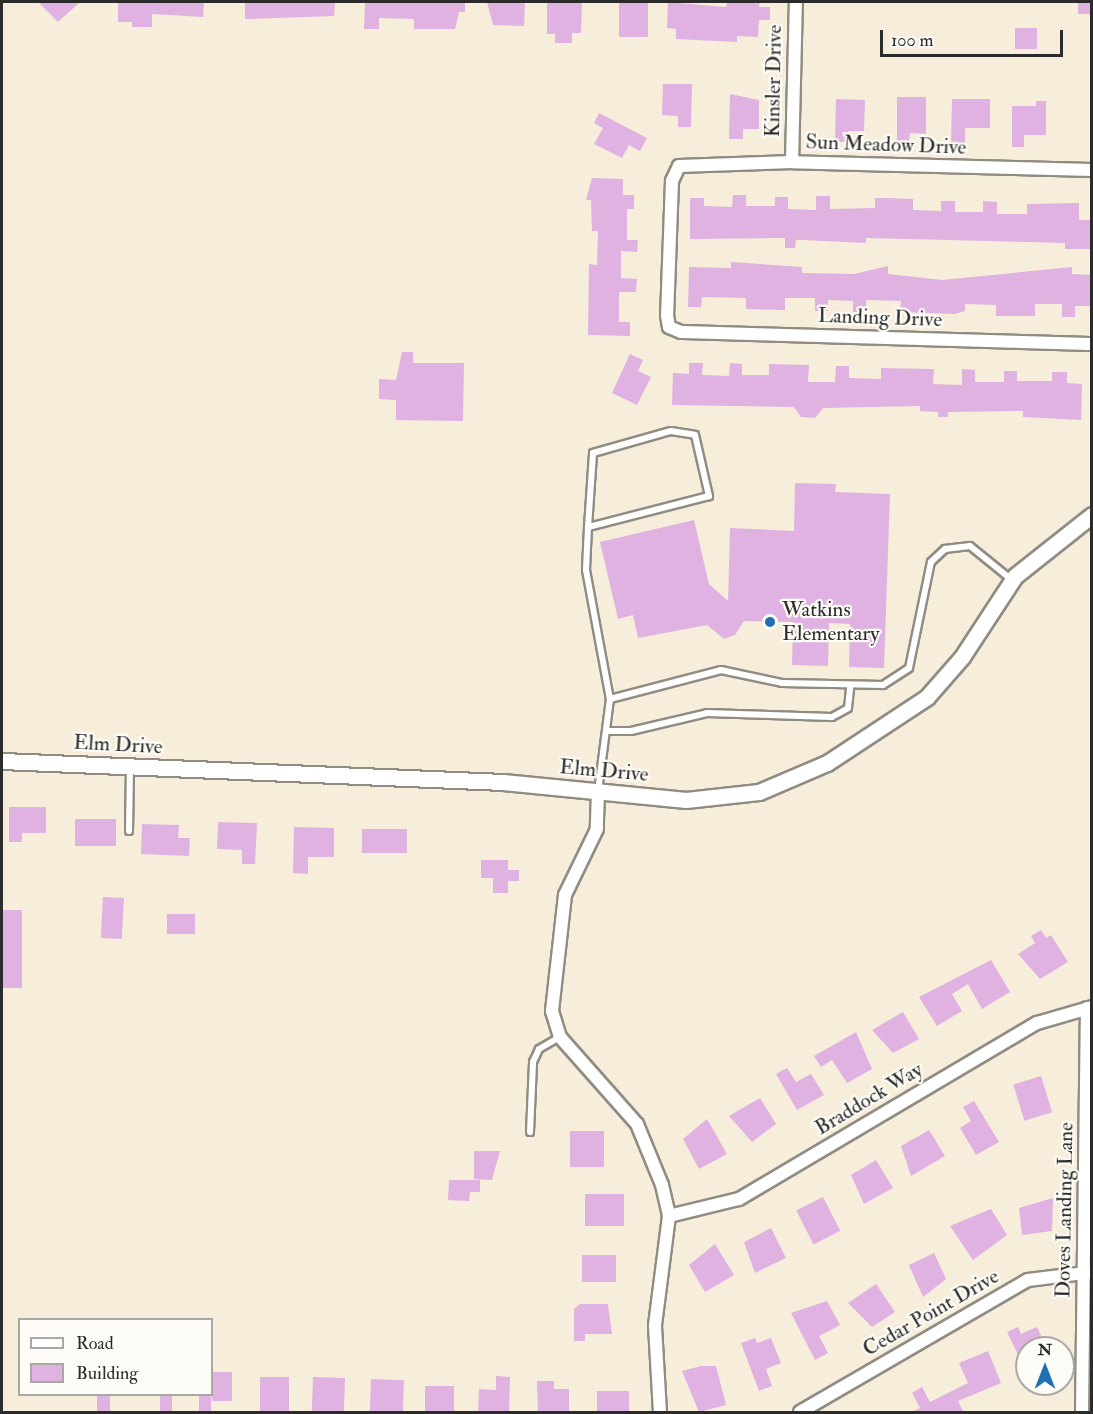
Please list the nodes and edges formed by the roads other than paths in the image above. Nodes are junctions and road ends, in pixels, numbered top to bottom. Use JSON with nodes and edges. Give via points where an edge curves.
{"nodes":[{"id":1,"x":796,"y":2,"type":"edge"},
{"id":2,"x":792,"y":162,"type":"junction"},
{"id":3,"x":1092,"y":170,"type":"edge"},
{"id":4,"x":669,"y":327,"type":"joint"},
{"id":5,"x":1092,"y":344,"type":"edge"},
{"id":6,"x":1092,"y":515,"type":"edge"},
{"id":7,"x":588,"y":527,"type":"junction"},
{"id":8,"x":1012,"y":580,"type":"junction"},
{"id":9,"x":850,"y":688,"type":"junction"},
{"id":10,"x":610,"y":699,"type":"junction"},
{"id":11,"x":606,"y":731,"type":"junction"},
{"id":12,"x":2,"y":761,"type":"edge"},
{"id":13,"x":130,"y":767,"type":"junction"},
{"id":14,"x":598,"y":792,"type":"junction"},
{"id":15,"x":129,"y":831,"type":"dead end"},
{"id":16,"x":1090,"y":1008,"type":"edge"},
{"id":17,"x":560,"y":1037,"type":"junction"},
{"id":18,"x":530,"y":1132,"type":"dead end"},
{"id":19,"x":669,"y":1216,"type":"junction"},
{"id":20,"x":1088,"y":1272,"type":"edge"},
{"id":21,"x":660,"y":1413,"type":"edge"},
{"id":22,"x":800,"y":1413,"type":"edge"},
{"id":23,"x":1082,"y":1413,"type":"edge"}],
"edges":[{"from":1,"to":2,"type":"street","name":"Kinsler Drive"},
{"from":2,"to":3,"type":"street","name":"Sun Meadow Drive"},
{"from":2,"to":4,"type":"street","name":"Sun Meadow Drive","via":[[679,166],[672,181]]},
{"from":4,"to":5,"type":"street","name":"Landing Drive"},
{"from":6,"to":8,"type":"street","name":"Elm Drive","via":[[1037,554]]},
{"from":7,"to":7,"type":"lane","via":[[708,496],[695,435],[671,431],[593,453]]},
{"from":7,"to":10,"type":"lane","via":[[586,570]]},
{"from":8,"to":9,"type":"lane","via":[[970,546],[945,549],[931,562],[909,668],[883,685]]},
{"from":8,"to":14,"type":"street","name":"Elm Drive","via":[[944,681],[828,763],[787,783],[728,799]]},
{"from":9,"to":10,"type":"lane","via":[[782,683],[721,670]]},
{"from":9,"to":11,"type":"lane","via":[[848,708],[832,717],[707,713],[631,731]]},
{"from":10,"to":11,"type":"lane"},
{"from":11,"to":14,"type":"lane"},
{"from":12,"to":13,"type":"street","name":"Elm Drive"},
{"from":13,"to":14,"type":"street","name":"Elm Drive","via":[[503,782]]},
{"from":13,"to":15,"type":"lane"},
{"from":14,"to":17,"type":"street","via":[[597,829],[571,876],[554,953],[552,1011]]},
{"from":16,"to":19,"type":"street","name":"Braddock Way","via":[[1037,1023],[738,1199]]},
{"from":16,"to":20,"type":"street","name":"Doves Landing Lane"},
{"from":17,"to":18,"type":"lane","via":[[539,1049],[533,1062]]},
{"from":17,"to":19,"type":"street","via":[[637,1124],[652,1150]]},
{"from":19,"to":21,"type":"street","via":[[655,1326]]},
{"from":20,"to":22,"type":"street","name":"Cedar Point Drive","via":[[1028,1280]]},
{"from":20,"to":23,"type":"street","name":"Doves Landing Lane"}]}
